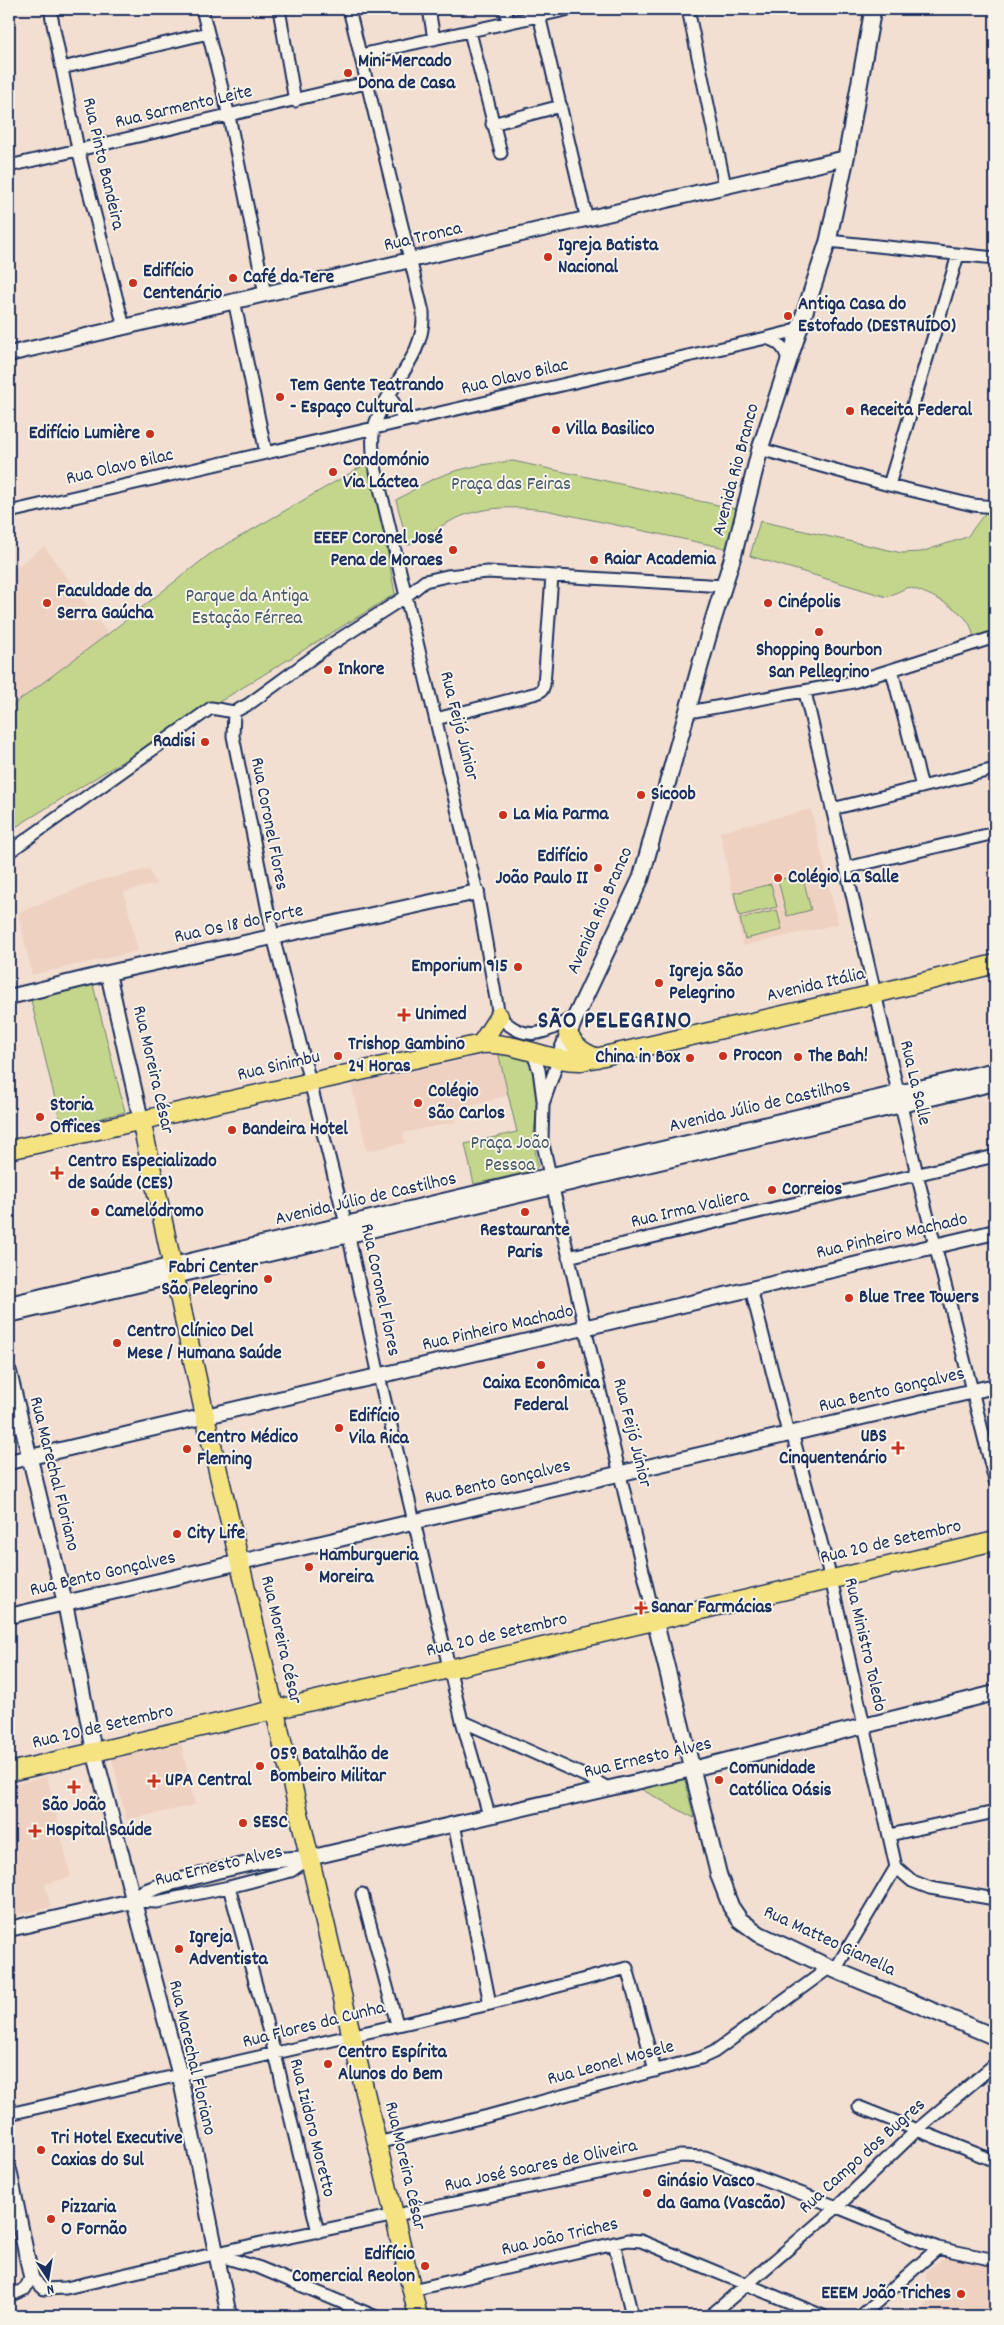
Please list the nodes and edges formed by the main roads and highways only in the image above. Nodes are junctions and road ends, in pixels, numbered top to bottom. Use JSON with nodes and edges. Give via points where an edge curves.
{"nodes":[{"id":1,"x":874,"y":9,"type":"edge"},
{"id":2,"x":995,"y":964,"type":"edge"},
{"id":3,"x":499,"y":1016,"type":"road end"},
{"id":4,"x":568,"y":1034,"type":"junction"},
{"id":5,"x":481,"y":1044,"type":"junction"},
{"id":6,"x":558,"y":1058,"type":"junction"},
{"id":7,"x":597,"y":1058,"type":"junction"},
{"id":8,"x":142,"y":1120,"type":"junction"},
{"id":9,"x":9,"y":1150,"type":"edge"},
{"id":10,"x":995,"y":1541,"type":"edge"},
{"id":11,"x":655,"y":1621,"type":"junction"},
{"id":12,"x":275,"y":1711,"type":"junction"},
{"id":13,"x":692,"y":1769,"type":"joint"},
{"id":14,"x":9,"y":1772,"type":"edge"},
{"id":15,"x":994,"y":2034,"type":"edge"},
{"id":16,"x":414,"y":2307,"type":"edge"}],
"edges":[{"from":1,"to":4,"type":"main road","name":"Avenida Rio Branco","via":[[828,241],[760,448],[734,554],[641,878]]},
{"from":2,"to":7,"type":"main road","name":"Avenida Itália"},
{"from":3,"to":5,"type":"main road"},
{"from":4,"to":6,"type":"main road","name":"Avenida Rio Branco"},
{"from":4,"to":7,"type":"main road","via":[[580,1050]]},
{"from":5,"to":6,"type":"main road","name":"Rua Sinimbu","via":[[499,1044]]},
{"from":5,"to":8,"type":"main road","name":"Rua Sinimbu"},
{"from":6,"to":7,"type":"main road","name":"Avenida Itália","via":[[570,1061]]},
{"from":8,"to":9,"type":"main road","name":"Rua Sinimbu"},
{"from":8,"to":12,"type":"main road","name":"Rua Moreira César","via":[[172,1271]]},
{"from":10,"to":11,"type":"main road","name":"Rua 20 de Setembro"},
{"from":11,"to":12,"type":"main road","name":"Rua 20 de Setembro"},
{"from":11,"to":13,"type":"main road","name":"Rua Feijó Júnior"},
{"from":12,"to":14,"type":"main road","name":"Rua 20 de Setembro"},
{"from":12,"to":16,"type":"main road","name":"Rua Moreira César"},
{"from":13,"to":15,"type":"main road","name":"Rua Matteo Gianella","via":[[719,1876],[740,1920],[759,1934],[832,1969]]}]}
